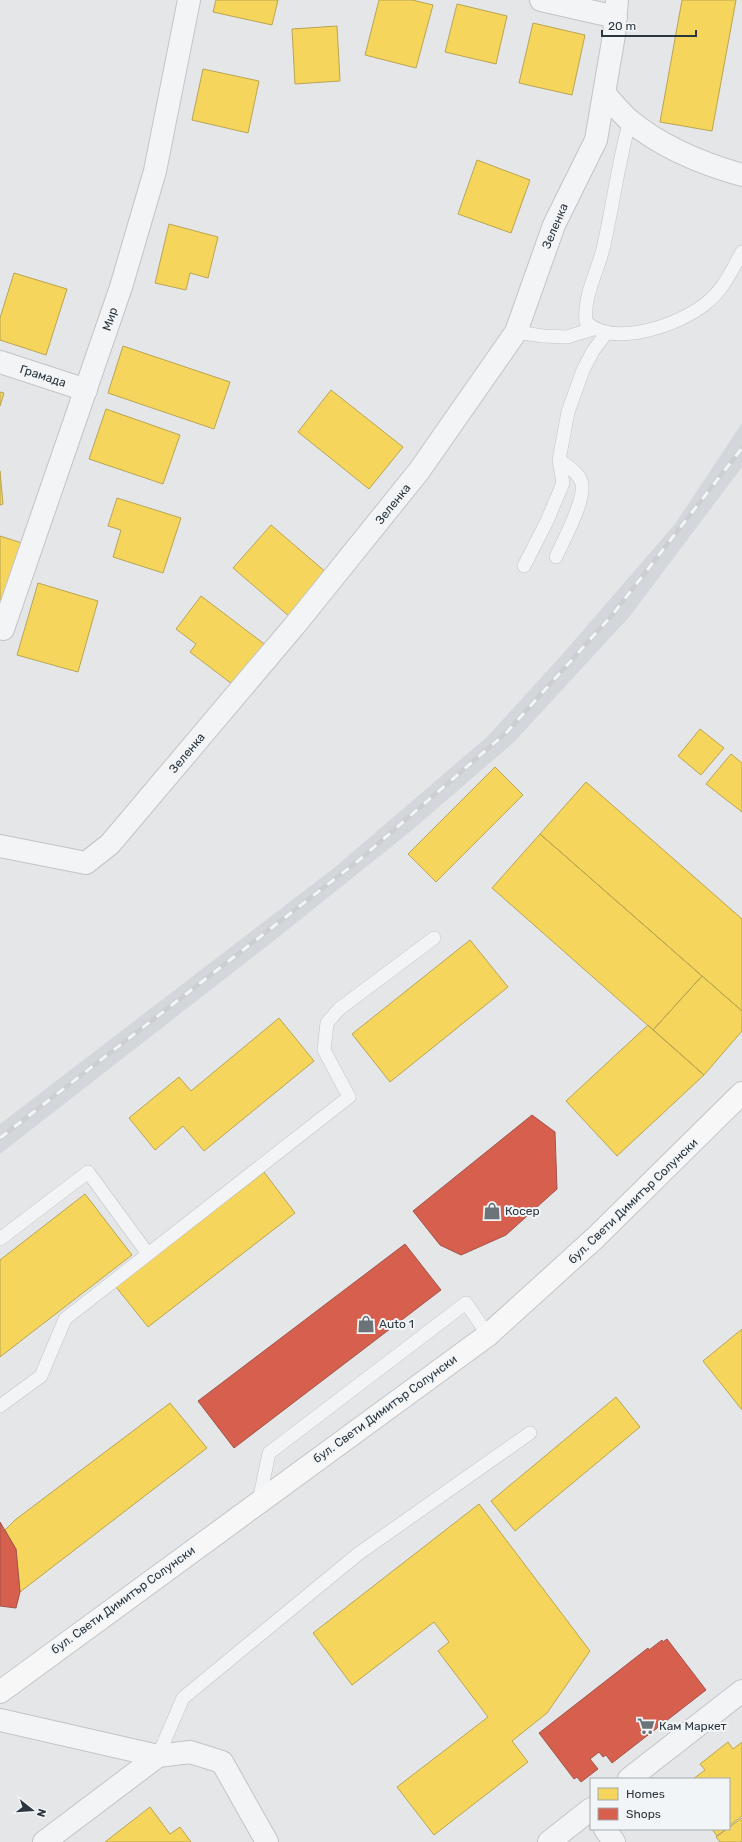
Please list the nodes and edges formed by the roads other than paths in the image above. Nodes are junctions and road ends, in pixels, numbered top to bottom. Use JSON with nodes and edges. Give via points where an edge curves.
{"nodes":[{"id":1,"x":189,"y":0,"type":"edge"},
{"id":2,"x":541,"y":0,"type":"edge"},
{"id":3,"x":616,"y":8,"type":"edge"},
{"id":4,"x":604,"y":93,"type":"junction"},
{"id":5,"x":630,"y":120,"type":"junction"},
{"id":6,"x":742,"y":175,"type":"edge"},
{"id":7,"x":742,"y":252,"type":"edge"},
{"id":8,"x":593,"y":329,"type":"junction"},
{"id":9,"x":516,"y":332,"type":"junction"},
{"id":10,"x":607,"y":332,"type":"junction"},
{"id":11,"x":0,"y":362,"type":"edge"},
{"id":12,"x":86,"y":390,"type":"junction"},
{"id":13,"x":558,"y":460,"type":"junction"},
{"id":14,"x":556,"y":557,"type":"dead end"},
{"id":15,"x":524,"y":566,"type":"dead end"},
{"id":16,"x":3,"y":630,"type":"dead end"},
{"id":17,"x":0,"y":846,"type":"edge"},
{"id":18,"x":434,"y":938,"type":"dead end"},
{"id":19,"x":742,"y":1093,"type":"edge"},
{"id":20,"x":0,"y":1239,"type":"edge"},
{"id":21,"x":148,"y":1254,"type":"junction"},
{"id":22,"x":488,"y":1335,"type":"junction"},
{"id":23,"x":0,"y":1406,"type":"edge"},
{"id":24,"x":530,"y":1434,"type":"dead end"},
{"id":25,"x":259,"y":1501,"type":"junction"},
{"id":26,"x":742,"y":1691,"type":"edge"},
{"id":27,"x":0,"y":1692,"type":"edge"},
{"id":28,"x":0,"y":1720,"type":"edge"},
{"id":29,"x":158,"y":1756,"type":"junction"},
{"id":30,"x":630,"y":1778,"type":"edge"},
{"id":31,"x":590,"y":1810,"type":"edge"},
{"id":32,"x":606,"y":1830,"type":"edge"},
{"id":33,"x":44,"y":1842,"type":"edge"},
{"id":34,"x":267,"y":1842,"type":"edge"},
{"id":35,"x":549,"y":1842,"type":"edge"},
{"id":36,"x":614,"y":1842,"type":"edge"}],
"edges":[{"from":1,"to":12,"type":"street","name":"Мир","via":[[155,171],[121,287]]},
{"from":2,"to":3,"type":"street"},
{"from":3,"to":4,"type":"street","name":"Зеленка"},
{"from":4,"to":5,"type":"street"},
{"from":4,"to":9,"type":"street","name":"Зеленка","via":[[596,140],[554,225]]},
{"from":5,"to":6,"type":"street","via":[[677,150],[723,170]]},
{"from":5,"to":8,"type":"lane","via":[[604,242],[585,310],[586,322]]},
{"from":7,"to":10,"type":"lane","via":[[720,288],[706,304],[655,328],[629,333]]},
{"from":8,"to":9,"type":"lane","via":[[567,337]]},
{"from":8,"to":10,"type":"lane"},
{"from":9,"to":17,"type":"street","name":"Зеленка","via":[[419,471],[295,625],[110,844],[86,863]]},
{"from":10,"to":13,"type":"lane","via":[[583,370],[568,412]]},
{"from":11,"to":12,"type":"street","name":"Грамада"},
{"from":12,"to":16,"type":"street","name":"Мир"},
{"from":13,"to":14,"type":"lane","via":[[580,477],[584,491]]},
{"from":13,"to":15,"type":"lane","via":[[563,475],[561,490]]},
{"from":18,"to":21,"type":"lane","via":[[339,1009],[327,1023],[324,1050],[350,1097]]},
{"from":19,"to":22,"type":"main road","name":"бул. Свети Димитър Солунски","via":[[595,1238]]},
{"from":20,"to":21,"type":"lane","via":[[88,1172]]},
{"from":21,"to":23,"type":"lane","via":[[65,1319],[41,1376]]},
{"from":22,"to":25,"type":"main road","name":"бул. Свети Димитър Солунски"},
{"from":22,"to":25,"type":"lane","via":[[466,1303],[269,1453]]},
{"from":24,"to":29,"type":"lane","via":[[358,1554],[183,1698]]},
{"from":25,"to":27,"type":"main road","name":"бул. Свети Димитър Солунски"},
{"from":26,"to":30,"type":"street"},
{"from":28,"to":29,"type":"street"},
{"from":29,"to":33,"type":"street"},
{"from":29,"to":34,"type":"street","via":[[190,1752],[222,1762]]},
{"from":31,"to":35,"type":"street"},
{"from":32,"to":36,"type":"street"}]}
